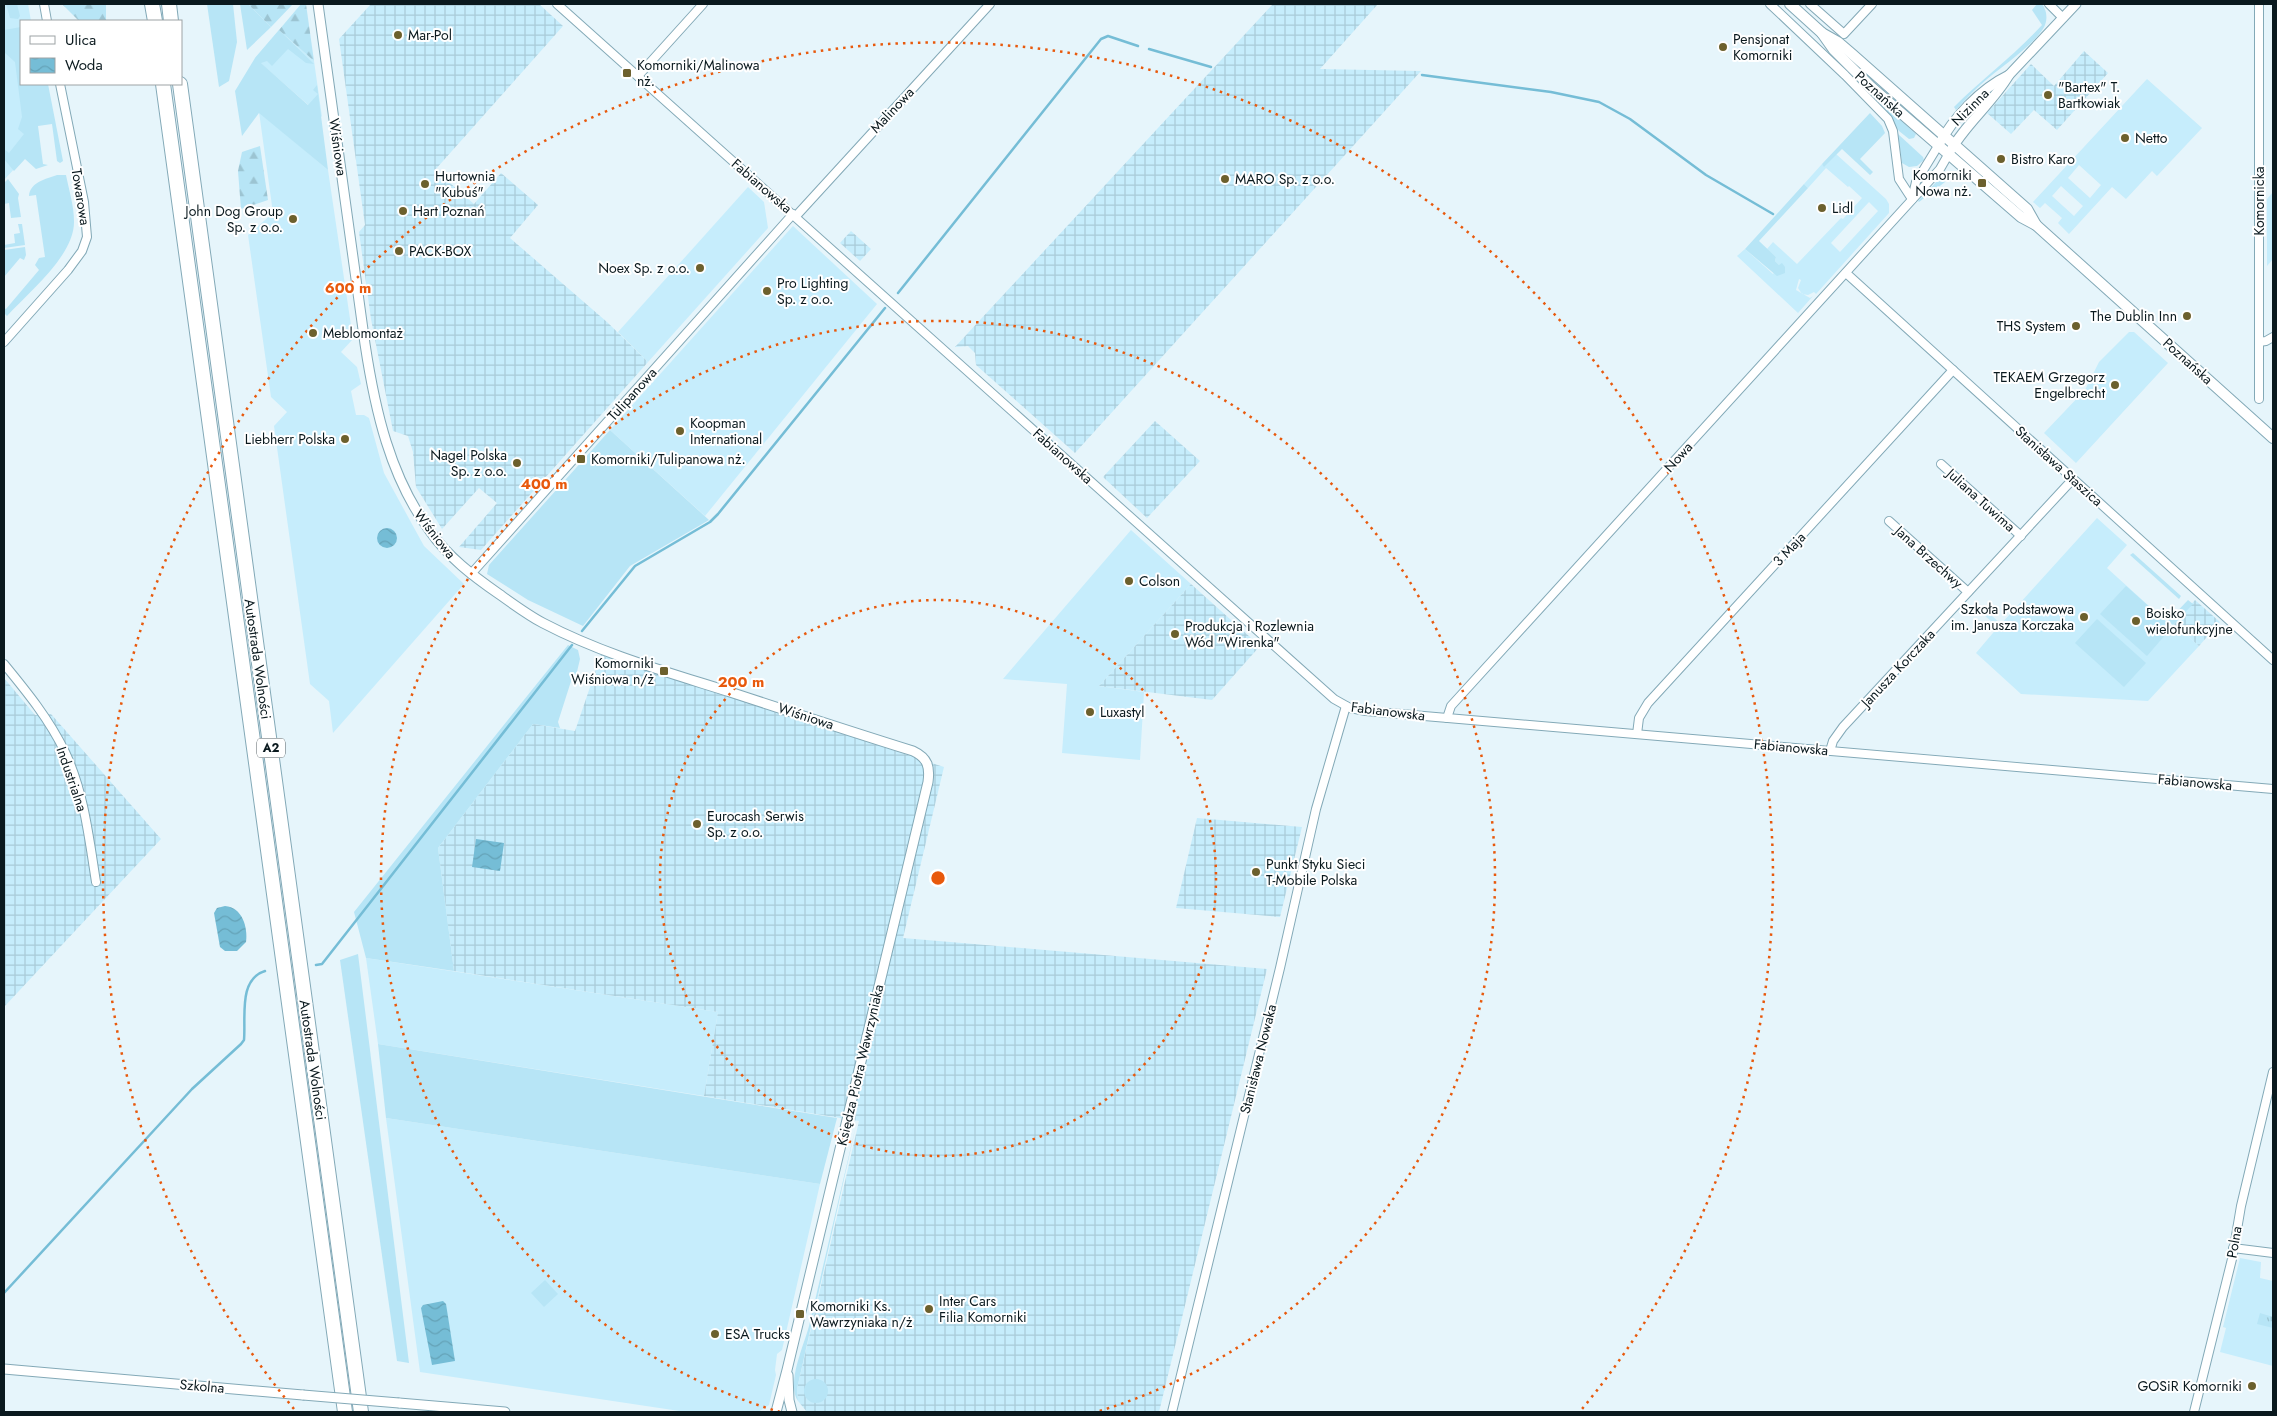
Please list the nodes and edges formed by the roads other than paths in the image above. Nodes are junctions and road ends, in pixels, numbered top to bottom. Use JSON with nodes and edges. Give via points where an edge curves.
{"nodes":[{"id":1,"x":44,"y":4,"type":"edge"},
{"id":2,"x":152,"y":4,"type":"edge"},
{"id":3,"x":169,"y":4,"type":"edge"},
{"id":4,"x":318,"y":4,"type":"edge"},
{"id":5,"x":557,"y":4,"type":"edge"},
{"id":6,"x":703,"y":4,"type":"edge"},
{"id":7,"x":990,"y":4,"type":"edge"},
{"id":8,"x":1770,"y":4,"type":"edge"},
{"id":9,"x":1790,"y":4,"type":"edge"},
{"id":10,"x":1810,"y":4,"type":"edge"},
{"id":11,"x":1872,"y":4,"type":"edge"},
{"id":12,"x":2049,"y":4,"type":"edge"},
{"id":13,"x":2076,"y":4,"type":"edge"},
{"id":14,"x":2259,"y":4,"type":"edge"},
{"id":15,"x":2063,"y":18,"type":"junction"},
{"id":16,"x":47,"y":20,"type":"edge"},
{"id":17,"x":155,"y":20,"type":"edge"},
{"id":18,"x":171,"y":20,"type":"edge"},
{"id":19,"x":1822,"y":33,"type":"junction"},
{"id":20,"x":2009,"y":75,"type":"junction"},
{"id":21,"x":638,"y":76,"type":"junction"},
{"id":22,"x":60,"y":85,"type":"edge"},
{"id":23,"x":163,"y":85,"type":"edge"},
{"id":24,"x":180,"y":85,"type":"edge"},
{"id":25,"x":1944,"y":136,"type":"junction"},
{"id":26,"x":1954,"y":144,"type":"junction"},
{"id":27,"x":1938,"y":146,"type":"junction"},
{"id":28,"x":1948,"y":155,"type":"junction"},
{"id":29,"x":1912,"y":199,"type":"junction"},
{"id":30,"x":794,"y":215,"type":"junction"},
{"id":31,"x":2036,"y":225,"type":"junction"},
{"id":32,"x":1846,"y":273,"type":"junction"},
{"id":33,"x":2273,"y":337,"type":"edge"},
{"id":34,"x":4,"y":342,"type":"edge"},
{"id":35,"x":2259,"y":342,"type":"junction"},
{"id":36,"x":1953,"y":370,"type":"junction"},
{"id":37,"x":2259,"y":399,"type":"dead end"},
{"id":38,"x":2273,"y":438,"type":"edge"},
{"id":39,"x":1942,"y":464,"type":"dead end"},
{"id":40,"x":2073,"y":479,"type":"junction"},
{"id":41,"x":1889,"y":521,"type":"dead end"},
{"id":42,"x":2020,"y":536,"type":"junction"},
{"id":43,"x":471,"y":574,"type":"junction"},
{"id":44,"x":1968,"y":592,"type":"junction"},
{"id":45,"x":2273,"y":660,"type":"edge"},
{"id":46,"x":4,"y":664,"type":"edge"},
{"id":47,"x":1346,"y":706,"type":"junction"},
{"id":48,"x":1447,"y":718,"type":"junction"},
{"id":49,"x":1637,"y":734,"type":"junction"},
{"id":50,"x":1830,"y":751,"type":"junction"},
{"id":51,"x":926,"y":760,"type":"joint"},
{"id":52,"x":2273,"y":789,"type":"edge"},
{"id":53,"x":96,"y":882,"type":"dead end"},
{"id":54,"x":2273,"y":1072,"type":"edge"},
{"id":55,"x":2233,"y":1248,"type":"junction"},
{"id":56,"x":2273,"y":1253,"type":"edge"},
{"id":57,"x":4,"y":1369,"type":"edge"},
{"id":58,"x":787,"y":1370,"type":"junction"},
{"id":59,"x":345,"y":1412,"type":"edge"},
{"id":60,"x":361,"y":1412,"type":"edge"},
{"id":61,"x":505,"y":1412,"type":"edge"},
{"id":62,"x":776,"y":1412,"type":"edge"},
{"id":63,"x":792,"y":1412,"type":"edge"},
{"id":64,"x":1172,"y":1412,"type":"edge"},
{"id":65,"x":2194,"y":1412,"type":"edge"}],
"edges":[{"from":1,"to":16,"type":"street"},
{"from":2,"to":17,"type":"highway"},
{"from":3,"to":18,"type":"highway"},
{"from":4,"to":43,"type":"street","name":"Wiśniowa","via":[[364,344],[380,423],[392,460],[413,506],[443,547]]},
{"from":5,"to":21,"type":"street","name":"Fabianowska"},
{"from":6,"to":21,"type":"street"},
{"from":7,"to":30,"type":"street","name":"Malinowa"},
{"from":8,"to":29,"type":"street","via":[[1888,119],[1893,131],[1898,179]]},
{"from":9,"to":19,"type":"main road","name":"Poznańska"},
{"from":10,"to":11,"type":"street","via":[[1844,34]]},
{"from":12,"to":15,"type":"street"},
{"from":13,"to":15,"type":"street","name":"Nizinna"},
{"from":14,"to":35,"type":"street","name":"Komornicka"},
{"from":15,"to":20,"type":"street","name":"Nizinna"},
{"from":19,"to":25,"type":"main road","name":"Poznańska","via":[[1838,42]]},
{"from":19,"to":27,"type":"main road","name":"Poznańska","via":[[1857,73]]},
{"from":20,"to":25,"type":"street","name":"Nizinna","via":[[1980,95]]},
{"from":20,"to":26,"type":"street","name":"Nizinna"},
{"from":21,"to":30,"type":"street","name":"Fabianowska"},
{"from":22,"to":34,"type":"street","name":"Towarowa","via":[[84,202],[87,237],[82,251],[68,270]]},
{"from":23,"to":59,"type":"highway","name":"Autostrada Wolności","number":"A2"},
{"from":24,"to":60,"type":"highway","name":"Autostrada Wolności","number":"A2"},
{"from":25,"to":26,"type":"main road","name":"Poznańska"},
{"from":25,"to":27,"type":"street","name":"Nizinna"},
{"from":26,"to":28,"type":"street","name":"Nizinna"},
{"from":26,"to":31,"type":"main road","name":"Poznańska","via":[[2026,209]]},
{"from":27,"to":28,"type":"main road","name":"Poznańska"},
{"from":27,"to":29,"type":"street","name":"Nowa","via":[[1916,182]]},
{"from":28,"to":29,"type":"street","name":"Nowa","via":[[1940,169]]},
{"from":28,"to":31,"type":"main road","name":"Poznańska","via":[[2021,217]]},
{"from":29,"to":32,"type":"street","name":"Nowa"},
{"from":30,"to":43,"type":"street","name":"Tulipanowa"},
{"from":30,"to":47,"type":"street","name":"Fabianowska","via":[[1334,699]]},
{"from":31,"to":38,"type":"main road","name":"Poznańska"},
{"from":32,"to":36,"type":"street","name":"Stanisława Staszica"},
{"from":32,"to":48,"type":"street","name":"Nowa","via":[[1451,706]]},
{"from":33,"to":35,"type":"street"},
{"from":35,"to":37,"type":"street","name":"Komornicka"},
{"from":36,"to":40,"type":"street","name":"Stanisława Staszica"},
{"from":36,"to":49,"type":"street","name":"3 Maja","via":[[1648,703],[1639,718]]},
{"from":39,"to":42,"type":"street","name":"Juliana Tuwima"},
{"from":40,"to":42,"type":"street","name":"Janusza Korczaka"},
{"from":40,"to":45,"type":"street","name":"Stanisława Staszica"},
{"from":41,"to":44,"type":"street","name":"Jana Brzechwy"},
{"from":42,"to":44,"type":"street","name":"Janusza Korczaka"},
{"from":43,"to":51,"type":"street","name":"Wiśniowa","via":[[540,622],[584,643],[913,752]]},
{"from":44,"to":50,"type":"street","name":"Janusza Korczaka","via":[[1843,727]]},
{"from":46,"to":53,"type":"street","name":"Industrialna","via":[[37,703],[65,752],[83,807]]},
{"from":47,"to":48,"type":"street","name":"Fabianowska"},
{"from":47,"to":64,"type":"street","name":"Stanisława Nowaka","via":[[1309,836]]},
{"from":48,"to":49,"type":"street","name":"Fabianowska"},
{"from":49,"to":50,"type":"street","name":"Fabianowska"},
{"from":50,"to":52,"type":"street","name":"Fabianowska"},
{"from":51,"to":58,"type":"street","name":"Księdza Piotra Wawrzyniaka","via":[[928,782]]},
{"from":54,"to":55,"type":"street","name":"Polna"},
{"from":55,"to":56,"type":"street"},
{"from":55,"to":65,"type":"street","name":"Polna"},
{"from":57,"to":61,"type":"street","name":"Szkolna","bridge":true},
{"from":58,"to":62,"type":"street","name":"Księdza Piotra Wawrzyniaka"},
{"from":58,"to":63,"type":"street","name":"Księdza Piotra Wawrzyniaka"}]}
